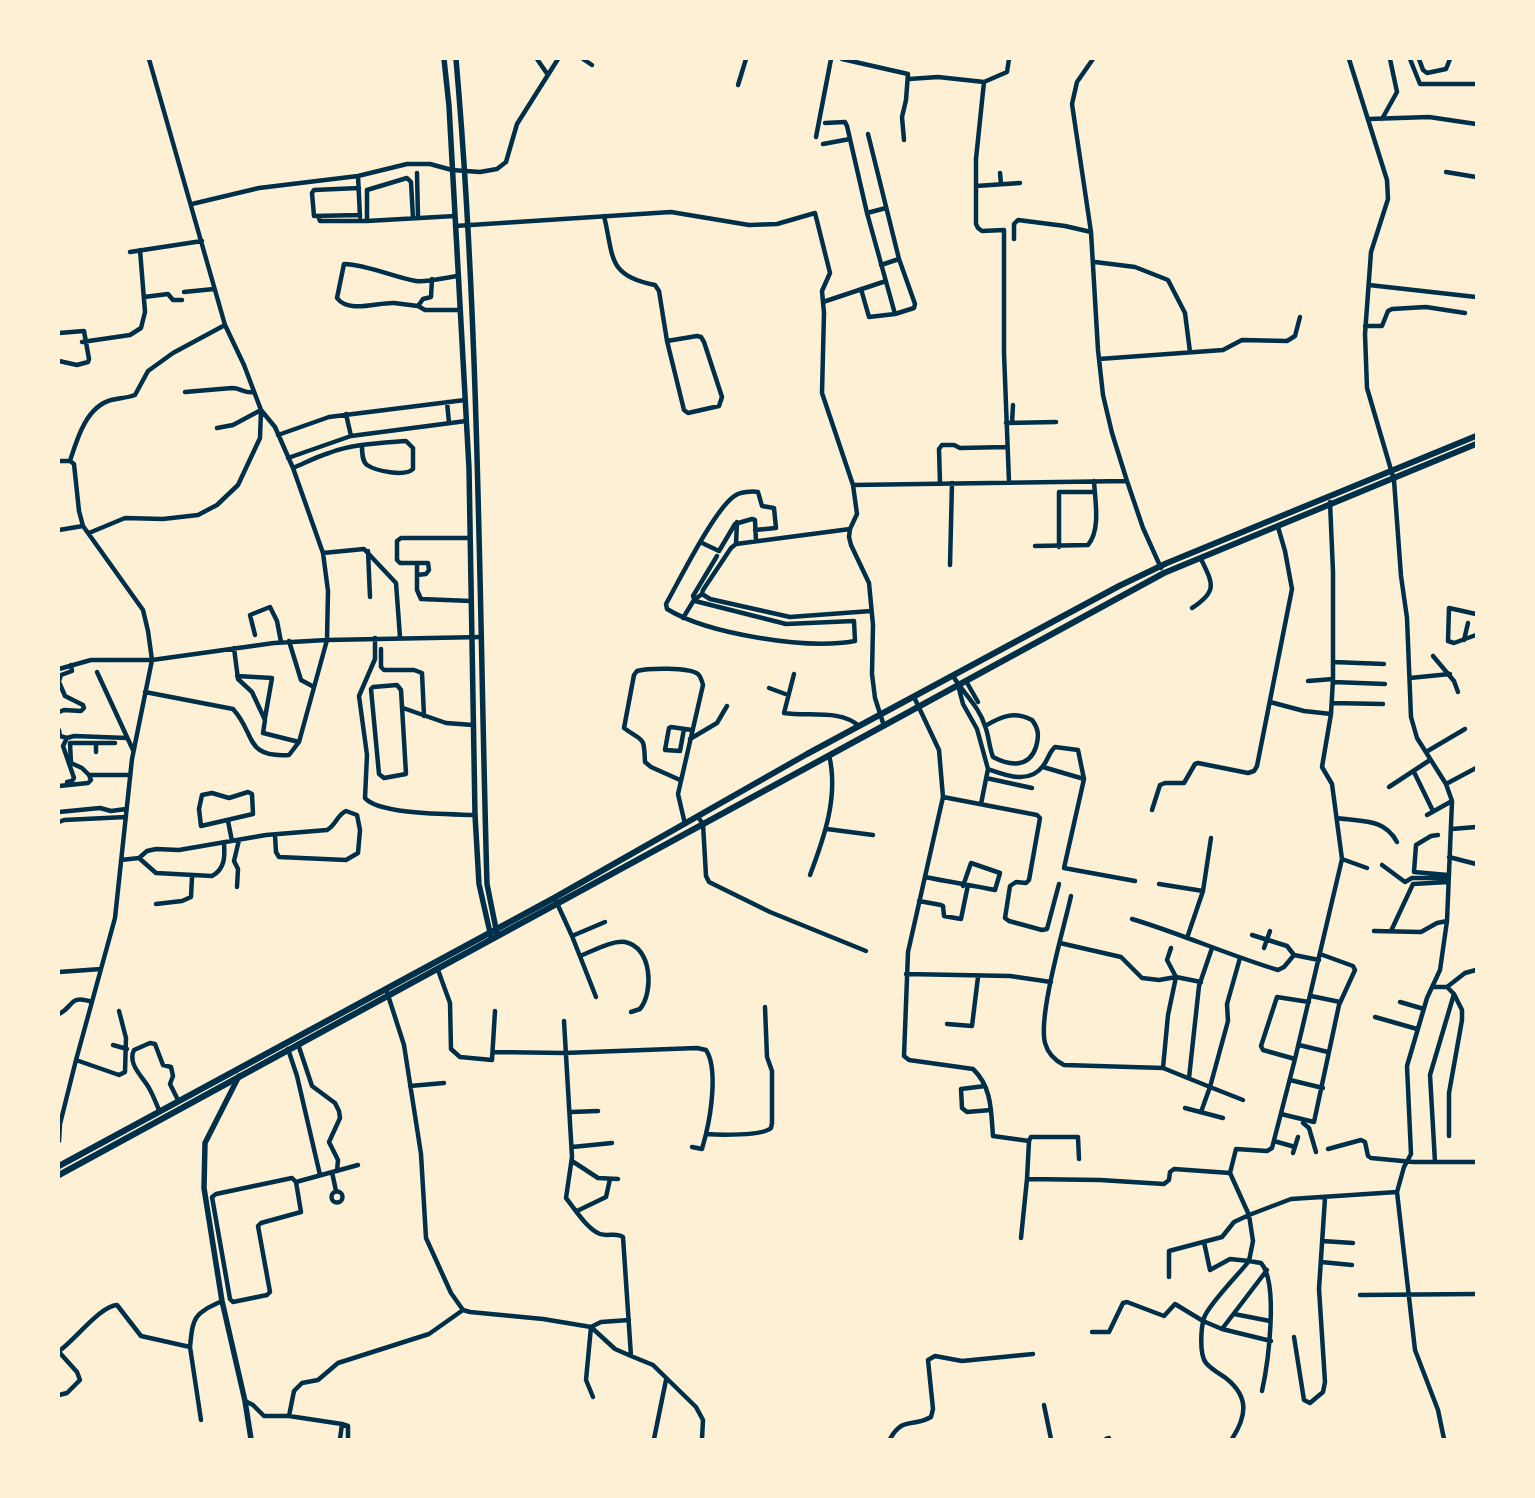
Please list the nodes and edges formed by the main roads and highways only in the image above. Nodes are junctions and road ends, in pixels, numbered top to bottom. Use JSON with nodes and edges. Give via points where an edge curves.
{"nodes":[{"id":1,"x":1476,"y":436,"type":"edge"},
{"id":2,"x":1476,"y":444,"type":"edge"},
{"id":3,"x":1044,"y":626,"type":"junction"},
{"id":4,"x":1049,"y":635,"type":"junction"},
{"id":5,"x":555,"y":901,"type":"junction"},
{"id":6,"x":493,"y":934,"type":"junction"},
{"id":7,"x":387,"y":992,"type":"junction"},
{"id":8,"x":225,"y":1075,"type":"junction"},
{"id":9,"x":229,"y":1081,"type":"junction"},
{"id":10,"x":98,"y":1143,"type":"junction"},
{"id":11,"x":102,"y":1152,"type":"junction"},
{"id":12,"x":59,"y":1166,"type":"edge"},
{"id":13,"x":59,"y":1175,"type":"edge"}],
"edges":[{"from":1,"to":3,"type":"main road","via":[[1160,566]]},
{"from":2,"to":4,"type":"main road","via":[[1164,573]]},
{"from":3,"to":4,"type":"main road"},
{"from":3,"to":5,"type":"main road","via":[[698,816]]},
{"from":4,"to":5,"type":"main road","via":[[920,708]]},
{"from":5,"to":6,"type":"main road"},
{"from":6,"to":7,"type":"main road"},
{"from":6,"to":7,"type":"main road","via":[[438,970]]},
{"from":7,"to":8,"type":"main road"},
{"from":7,"to":9,"type":"main road"},
{"from":8,"to":9,"type":"main road"},
{"from":8,"to":10,"type":"main road"},
{"from":9,"to":11,"type":"main road"},
{"from":10,"to":11,"type":"main road"},
{"from":10,"to":12,"type":"main road"},
{"from":11,"to":13,"type":"main road"}]}
